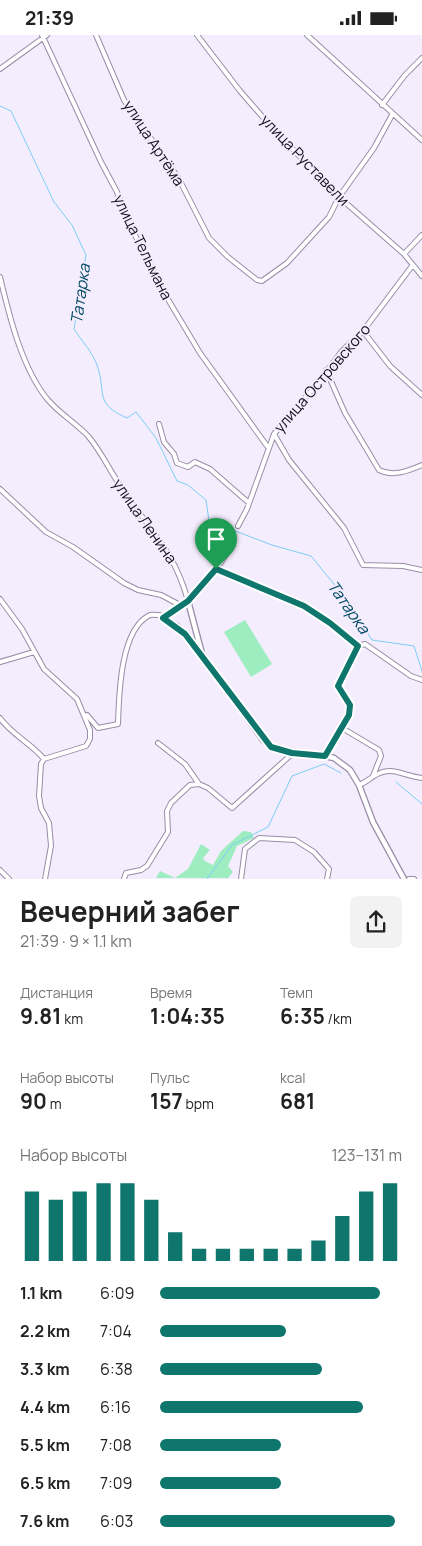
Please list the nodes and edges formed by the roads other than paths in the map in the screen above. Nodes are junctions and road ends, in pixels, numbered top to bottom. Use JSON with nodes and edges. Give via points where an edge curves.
{"nodes":[{"id":1,"x":96,"y":35,"type":"edge"},
{"id":2,"x":197,"y":35,"type":"edge"},
{"id":3,"x":307,"y":35,"type":"edge"},
{"id":4,"x":44,"y":36,"type":"edge"},
{"id":5,"x":422,"y":58,"type":"edge"},
{"id":6,"x":0,"y":69,"type":"edge"},
{"id":7,"x":382,"y":105,"type":"junction"},
{"id":8,"x":392,"y":115,"type":"junction"},
{"id":9,"x":422,"y":140,"type":"edge"},
{"id":10,"x":339,"y":197,"type":"junction"},
{"id":11,"x":422,"y":235,"type":"edge"},
{"id":12,"x":404,"y":254,"type":"junction"},
{"id":13,"x":412,"y":266,"type":"junction"},
{"id":14,"x":422,"y":276,"type":"edge"},
{"id":15,"x":0,"y":277,"type":"edge"},
{"id":16,"x":363,"y":331,"type":"junction"},
{"id":17,"x":326,"y":370,"type":"junction"},
{"id":18,"x":422,"y":395,"type":"edge"},
{"id":19,"x":159,"y":425,"type":"dead end"},
{"id":20,"x":274,"y":433,"type":"junction"},
{"id":21,"x":267,"y":446,"type":"junction"},
{"id":22,"x":422,"y":465,"type":"edge"},
{"id":23,"x":0,"y":489,"type":"edge"},
{"id":24,"x":249,"y":503,"type":"junction"},
{"id":25,"x":238,"y":526,"type":"dead end"},
{"id":26,"x":233,"y":539,"type":"dead end"},
{"id":27,"x":216,"y":569,"type":"junction"},
{"id":28,"x":422,"y":570,"type":"edge"},
{"id":29,"x":0,"y":599,"type":"edge"},
{"id":30,"x":188,"y":601,"type":"junction"},
{"id":31,"x":180,"y":605,"type":"junction"},
{"id":32,"x":163,"y":618,"type":"junction"},
{"id":33,"x":358,"y":646,"type":"junction"},
{"id":34,"x":34,"y":651,"type":"junction"},
{"id":35,"x":202,"y":654,"type":"junction"},
{"id":36,"x":0,"y":662,"type":"edge"},
{"id":37,"x":422,"y":680,"type":"edge"},
{"id":38,"x":83,"y":710,"type":"junction"},
{"id":39,"x":0,"y":718,"type":"edge"},
{"id":40,"x":342,"y":728,"type":"junction"},
{"id":41,"x":158,"y":743,"type":"dead end"},
{"id":42,"x":292,"y":753,"type":"junction"},
{"id":43,"x":325,"y":756,"type":"junction"},
{"id":44,"x":44,"y":759,"type":"junction"},
{"id":45,"x":373,"y":776,"type":"junction"},
{"id":46,"x":422,"y":778,"type":"edge"},
{"id":47,"x":199,"y":784,"type":"junction"},
{"id":48,"x":359,"y":785,"type":"junction"},
{"id":49,"x":0,"y":870,"type":"edge"},
{"id":50,"x":9,"y":879,"type":"edge"},
{"id":51,"x":45,"y":879,"type":"edge"},
{"id":52,"x":124,"y":879,"type":"edge"},
{"id":53,"x":241,"y":879,"type":"edge"},
{"id":54,"x":327,"y":879,"type":"edge"},
{"id":55,"x":404,"y":879,"type":"edge"},
{"id":56,"x":409,"y":879,"type":"edge"},
{"id":57,"x":414,"y":879,"type":"edge"}],
"edges":[{"from":1,"to":10,"type":"street","name":"улица Артёма","via":[[124,100],[174,170],[210,238],[220,251],[252,277],[262,281],[287,263],[324,224]]},
{"from":2,"to":10,"type":"street","name":"улица Руставели","via":[[252,104]]},
{"from":3,"to":7,"type":"street"},
{"from":4,"to":6,"type":"street"},
{"from":4,"to":21,"type":"street","name":"улица Тельмана","via":[[163,291],[200,353]]},
{"from":5,"to":7,"type":"street"},
{"from":7,"to":8,"type":"street"},
{"from":8,"to":9,"type":"street"},
{"from":8,"to":10,"type":"street","via":[[374,148]]},
{"from":10,"to":12,"type":"street","name":"улица Руставели"},
{"from":11,"to":12,"type":"street"},
{"from":12,"to":13,"type":"street","name":"улица Руставели"},
{"from":13,"to":14,"type":"street","name":"улица Руставели"},
{"from":13,"to":16,"type":"street","name":"улица Островского"},
{"from":15,"to":30,"type":"street","name":"улица Ленина","via":[[9,315],[32,375],[48,400],[88,436],[157,535],[178,568]]},
{"from":16,"to":17,"type":"street","name":"улица Островского"},
{"from":16,"to":18,"type":"street","via":[[390,366]]},
{"from":17,"to":20,"type":"street","name":"улица Островского","via":[[320,382]]},
{"from":17,"to":22,"type":"street","via":[[345,413],[379,470],[395,473]]},
{"from":19,"to":24,"type":"street","via":[[176,463],[188,467],[195,463],[210,469]]},
{"from":20,"to":21,"type":"street","name":"улица Островского"},
{"from":20,"to":28,"type":"street","via":[[289,460],[344,528],[363,565],[403,565]]},
{"from":21,"to":24,"type":"street","name":"улица Островского"},
{"from":23,"to":31,"type":"street","via":[[46,532],[124,583]]},
{"from":24,"to":25,"type":"street","name":"улица Островского"},
{"from":26,"to":27,"type":"street","via":[[233,545]]},
{"from":27,"to":30,"type":"street"},
{"from":27,"to":33,"type":"street","via":[[304,606]]},
{"from":29,"to":34,"type":"street"},
{"from":30,"to":31,"type":"street"},
{"from":30,"to":35,"type":"street","name":"улица Ленина"},
{"from":31,"to":32,"type":"street"},
{"from":32,"to":35,"type":"street","via":[[178,626]]},
{"from":32,"to":38,"type":"street","via":[[154,614],[145,617],[132,633],[122,676],[117,726],[98,728]]},
{"from":33,"to":37,"type":"street","via":[[365,644]]},
{"from":33,"to":40,"type":"street","via":[[339,682],[339,689],[350,709]]},
{"from":34,"to":36,"type":"street"},
{"from":34,"to":38,"type":"street","via":[[44,669],[77,699]]},
{"from":35,"to":42,"type":"street","name":"улица Ленина","via":[[263,740],[271,747]]},
{"from":38,"to":44,"type":"street","via":[[90,730],[89,743]]},
{"from":39,"to":44,"type":"street"},
{"from":40,"to":43,"type":"street"},
{"from":40,"to":45,"type":"street","via":[[379,750],[381,756]]},
{"from":41,"to":47,"type":"street","via":[[185,764]]},
{"from":42,"to":43,"type":"street","name":"улица Ленина"},
{"from":42,"to":47,"type":"street","via":[[232,808]]},
{"from":43,"to":48,"type":"street","name":"улица Ленина","via":[[344,765]]},
{"from":44,"to":51,"type":"street","via":[[39,772],[39,796],[49,823],[51,846]]},
{"from":45,"to":46,"type":"street","via":[[393,771]]},
{"from":45,"to":48,"type":"street"},
{"from":47,"to":52,"type":"street","via":[[190,785],[171,803],[167,811],[168,832],[147,865],[141,870],[126,873]]},
{"from":48,"to":55,"type":"street","name":"улица Ленина","via":[[373,822]]},
{"from":49,"to":50,"type":"street"},
{"from":53,"to":54,"type":"street","via":[[245,849],[259,838],[295,840],[304,845],[329,869]]},
{"from":56,"to":57,"type":"street"}]}
